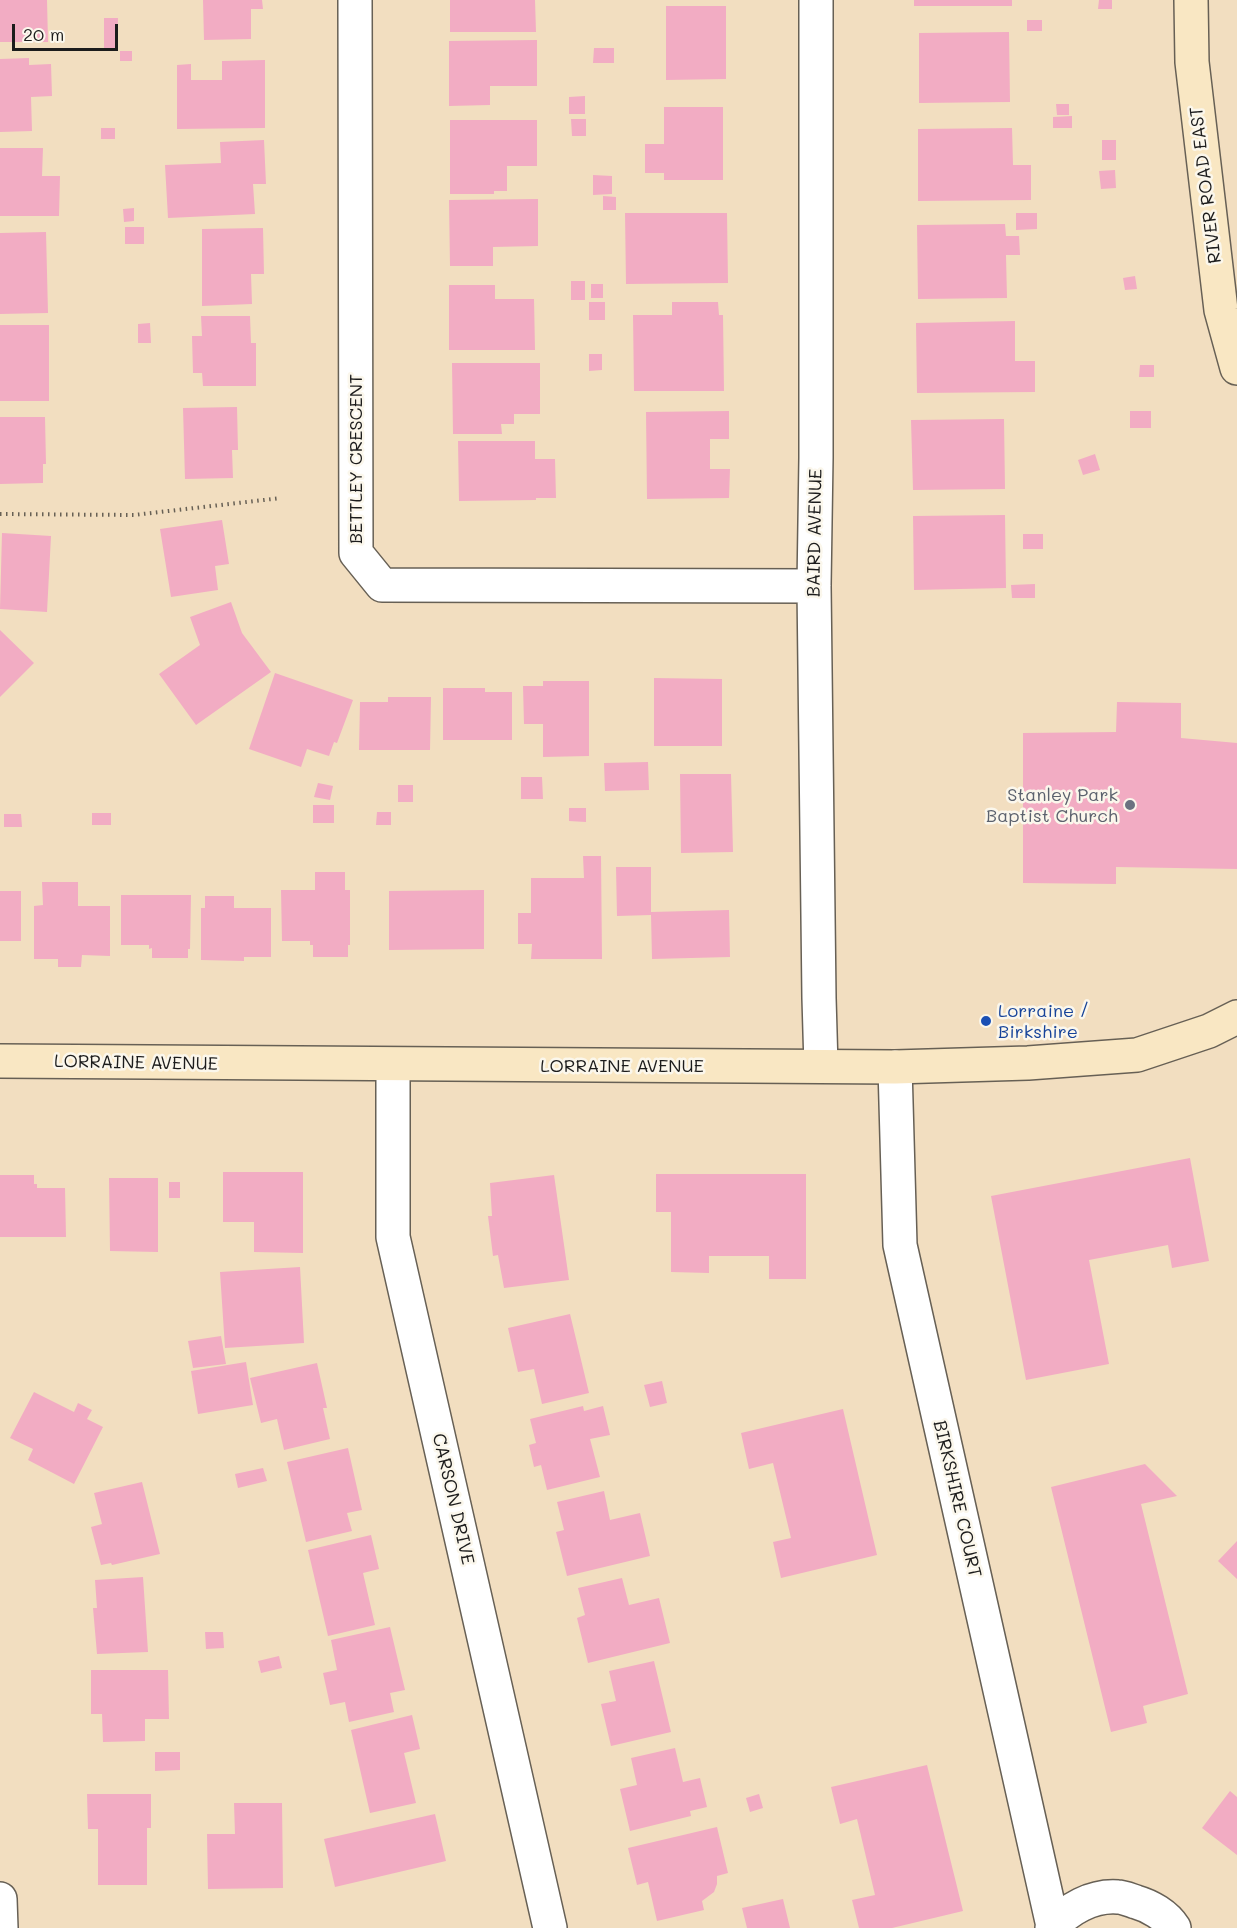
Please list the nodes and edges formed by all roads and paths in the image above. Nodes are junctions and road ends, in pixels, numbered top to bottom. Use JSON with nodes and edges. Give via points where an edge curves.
{"nodes":[{"id":1,"x":355,"y":0,"type":"edge"},
{"id":2,"x":816,"y":0,"type":"edge"},
{"id":3,"x":1191,"y":0,"type":"edge"},
{"id":4,"x":1237,"y":368,"type":"edge"},
{"id":5,"x":281,"y":498,"type":"dead end"},
{"id":6,"x":0,"y":514,"type":"edge"},
{"id":7,"x":814,"y":586,"type":"junction"},
{"id":8,"x":1237,"y":1017,"type":"edge"},
{"id":9,"x":0,"y":1061,"type":"edge"},
{"id":10,"x":393,"y":1065,"type":"junction"},
{"id":11,"x":821,"y":1066,"type":"junction"},
{"id":12,"x":895,"y":1067,"type":"junction"},
{"id":13,"x":0,"y":1899,"type":"edge"},
{"id":14,"x":1053,"y":1927,"type":"edge"},
{"id":15,"x":1,"y":1928,"type":"edge"},
{"id":16,"x":549,"y":1928,"type":"edge"},
{"id":17,"x":1174,"y":1928,"type":"edge"}],
"edges":[{"from":1,"to":7,"type":"street","name":"BETTLEY CRESCENT","via":[[356,553],[382,585]]},
{"from":2,"to":7,"type":"street","name":"BAIRD AVENUE"},
{"from":3,"to":4,"type":"street","name":"RIVER ROAD EAST","via":[[1192,62],[1221,310]]},
{"from":5,"to":6,"type":"path","via":[[134,515]]},
{"from":7,"to":11,"type":"street","name":"BAIRD AVENUE"},
{"from":8,"to":12,"type":"street","name":"LORRAINE AVENUE","via":[[1209,1031],[1137,1055]]},
{"from":9,"to":10,"type":"street","name":"LORRAINE AVENUE"},
{"from":10,"to":11,"type":"street","name":"LORRAINE AVENUE"},
{"from":10,"to":16,"type":"street","name":"CARSON DRIVE","via":[[393,1237]]},
{"from":11,"to":12,"type":"street","name":"LORRAINE AVENUE"},
{"from":12,"to":14,"type":"street","name":"BIRKSHIRE COURT","via":[[900,1245]]},
{"from":13,"to":15,"type":"street"},
{"from":14,"to":17,"type":"street","name":"BIRKSHIRE COURT","via":[[1068,1911],[1091,1900],[1118,1896],[1149,1906]]}]}
